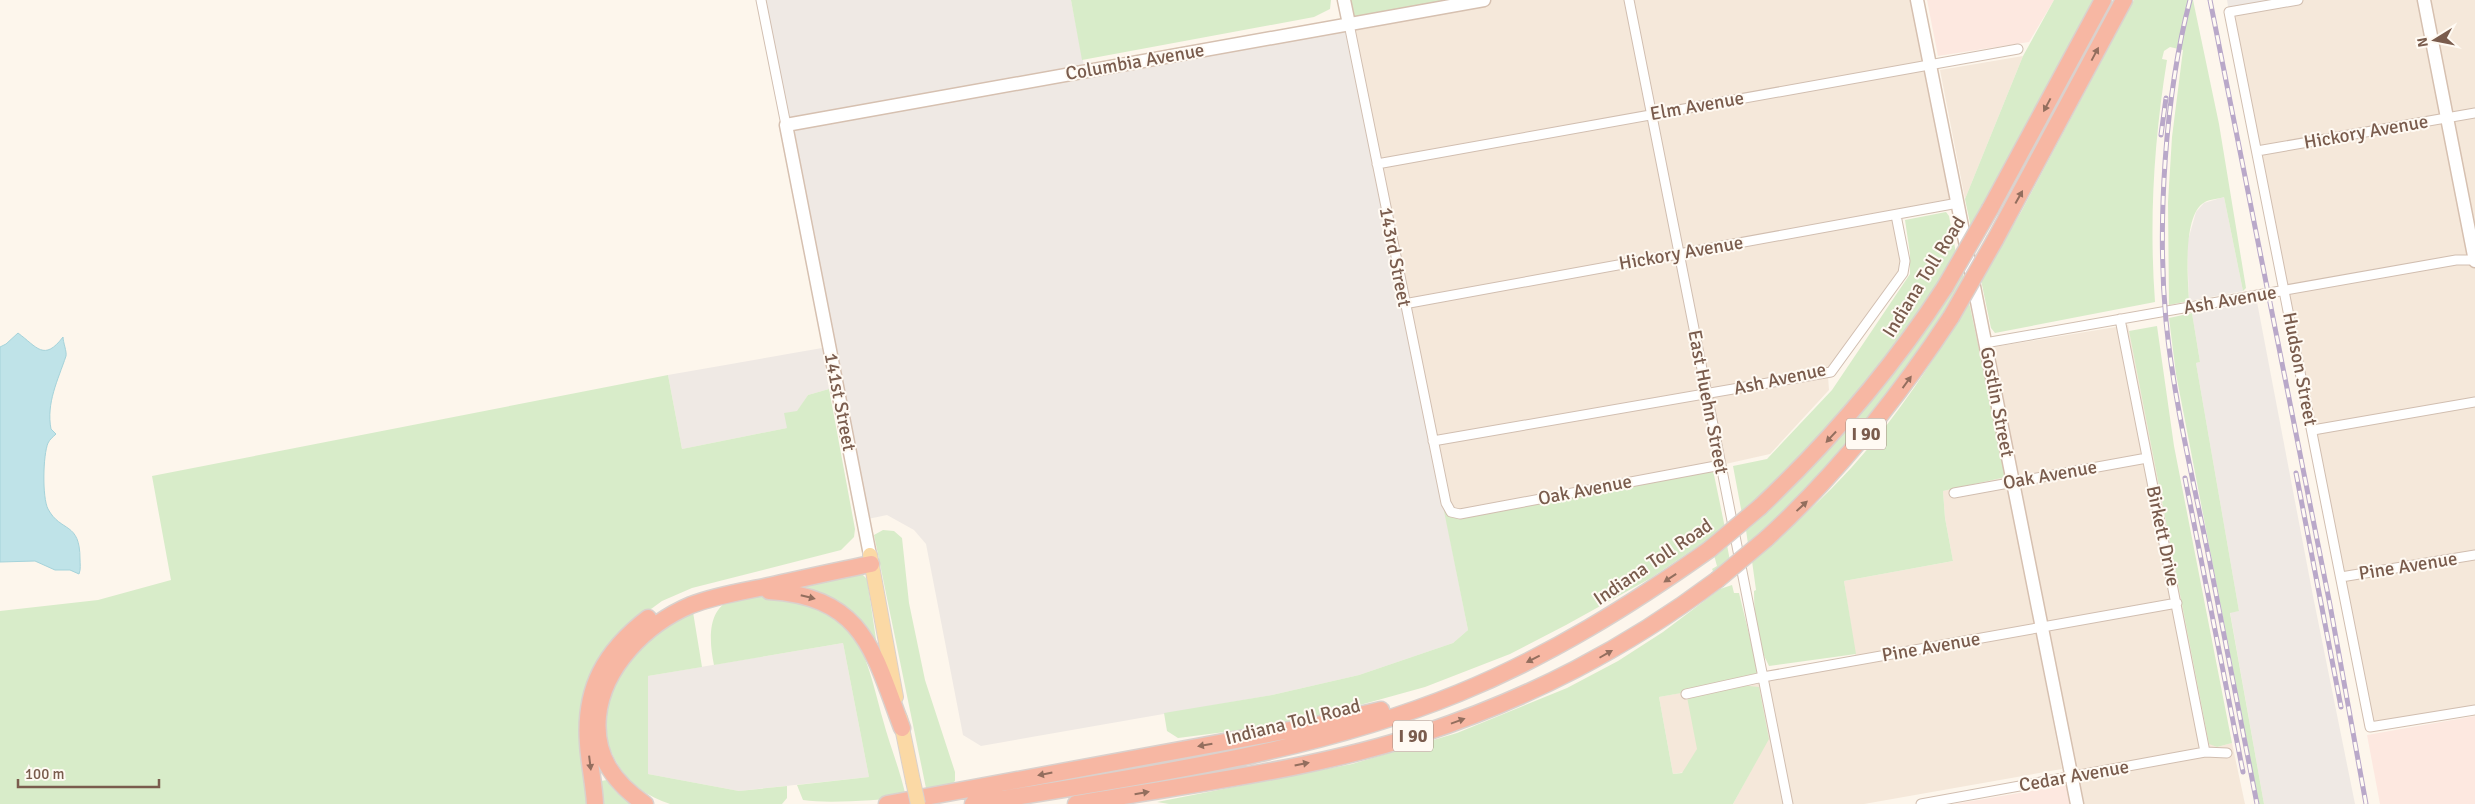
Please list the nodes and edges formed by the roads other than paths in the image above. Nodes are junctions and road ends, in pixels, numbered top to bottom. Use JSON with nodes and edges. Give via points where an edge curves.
{"nodes":[{"id":1,"x":761,"y":0,"type":"edge"},
{"id":2,"x":1344,"y":0,"type":"edge"},
{"id":3,"x":1484,"y":0,"type":"edge"},
{"id":4,"x":1629,"y":0,"type":"edge"},
{"id":5,"x":1918,"y":0,"type":"edge"},
{"id":6,"x":2103,"y":0,"type":"edge"},
{"id":7,"x":2124,"y":0,"type":"edge"},
{"id":8,"x":2298,"y":0,"type":"edge"},
{"id":9,"x":2424,"y":0,"type":"edge"},
{"id":10,"x":1348,"y":24,"type":"junction"},
{"id":11,"x":2018,"y":49,"type":"dead end"},
{"id":12,"x":1930,"y":64,"type":"junction"},
{"id":13,"x":1651,"y":114,"type":"junction"},
{"id":14,"x":2475,"y":114,"type":"edge"},
{"id":15,"x":2446,"y":118,"type":"junction"},
{"id":16,"x":786,"y":125,"type":"junction"},
{"id":17,"x":2257,"y":150,"type":"junction"},
{"id":18,"x":1377,"y":164,"type":"junction"},
{"id":19,"x":1958,"y":203,"type":"junction"},
{"id":20,"x":1896,"y":215,"type":"junction"},
{"id":21,"x":1679,"y":254,"type":"junction"},
{"id":22,"x":2475,"y":260,"type":"edge"},
{"id":23,"x":2284,"y":290,"type":"junction"},
{"id":24,"x":1404,"y":304,"type":"junction"},
{"id":25,"x":2120,"y":319,"type":"junction"},
{"id":26,"x":1986,"y":343,"type":"junction"},
{"id":27,"x":1706,"y":393,"type":"junction"},
{"id":28,"x":2475,"y":402,"type":"edge"},
{"id":29,"x":2312,"y":430,"type":"junction"},
{"id":30,"x":1433,"y":441,"type":"junction"},
{"id":31,"x":2147,"y":458,"type":"junction"},
{"id":32,"x":1721,"y":465,"type":"junction"},
{"id":33,"x":2013,"y":482,"type":"junction"},
{"id":34,"x":1954,"y":493,"type":"dead end"},
{"id":35,"x":1451,"y":512,"type":"joint"},
{"id":36,"x":2475,"y":555,"type":"edge"},
{"id":37,"x":870,"y":560,"type":"junction"},
{"id":38,"x":2341,"y":578,"type":"junction"},
{"id":39,"x":725,"y":595,"type":"junction"},
{"id":40,"x":2177,"y":603,"type":"junction"},
{"id":41,"x":2042,"y":627,"type":"junction"},
{"id":42,"x":1763,"y":677,"type":"junction"},
{"id":43,"x":1459,"y":693,"type":"junction"},
{"id":44,"x":1686,"y":694,"type":"dead end"},
{"id":45,"x":2475,"y":710,"type":"edge"},
{"id":46,"x":902,"y":728,"type":"junction"},
{"id":47,"x":2205,"y":752,"type":"junction"},
{"id":48,"x":2227,"y":753,"type":"dead end"},
{"id":49,"x":2072,"y":776,"type":"junction"},
{"id":50,"x":595,"y":804,"type":"edge"},
{"id":51,"x":645,"y":804,"type":"edge"},
{"id":52,"x":887,"y":804,"type":"edge"},
{"id":53,"x":918,"y":804,"type":"edge"},
{"id":54,"x":973,"y":804,"type":"edge"},
{"id":55,"x":1076,"y":804,"type":"edge"},
{"id":56,"x":1788,"y":804,"type":"edge"},
{"id":57,"x":1921,"y":804,"type":"edge"},
{"id":58,"x":2077,"y":804,"type":"edge"}],
"edges":[{"from":1,"to":16,"type":"street","name":"141st Street"},
{"from":2,"to":10,"type":"street","name":"143rd Street"},
{"from":3,"to":10,"type":"street","name":"Columbia Avenue"},
{"from":4,"to":13,"type":"street","name":"East Huehn Street"},
{"from":5,"to":12,"type":"street","name":"Gostlin Street"},
{"from":6,"to":43,"type":"highway","name":"Indiana Toll Road","number":"I 90","one_way":true,"bridge":true,"via":[[1945,286],[1886,373],[1844,423],[1800,470],[1710,549],[1584,631]]},
{"from":55,"to":7,"type":"highway","name":"Indiana Toll Road","number":"I 90","one_way":true,"bridge":true,"via":[[1318,760],[1456,722],[1506,703],[1590,663],[1640,634],[1718,580],[1810,498],[1892,403],[1951,317]]},
{"from":8,"to":17,"type":"street","name":"Hudson Street","via":[[2229,12]]},
{"from":9,"to":15,"type":"street"},
{"from":10,"to":16,"type":"street","name":"Columbia Avenue"},
{"from":10,"to":18,"type":"street","name":"143rd Street"},
{"from":11,"to":12,"type":"street","name":"Elm Avenue"},
{"from":12,"to":13,"type":"street","name":"Elm Avenue"},
{"from":12,"to":19,"type":"street","name":"Gostlin Street"},
{"from":13,"to":18,"type":"street","name":"Elm Avenue"},
{"from":13,"to":21,"type":"street","name":"East Huehn Street"},
{"from":14,"to":15,"type":"street","name":"Hickory Avenue"},
{"from":15,"to":17,"type":"street","name":"Hickory Avenue"},
{"from":15,"to":22,"type":"street"},
{"from":16,"to":37,"type":"street","name":"141st Street"},
{"from":17,"to":23,"type":"street","name":"Hudson Street"},
{"from":18,"to":24,"type":"street","name":"143rd Street"},
{"from":19,"to":20,"type":"street","name":"Hickory Avenue"},
{"from":19,"to":26,"type":"street","name":"Gostlin Street"},
{"from":20,"to":21,"type":"street","name":"Hickory Avenue"},
{"from":20,"to":27,"type":"street","name":"Ash Avenue","via":[[1905,261],[1903,273],[1831,372]]},
{"from":21,"to":24,"type":"street","name":"Hickory Avenue"},
{"from":21,"to":27,"type":"street","name":"East Huehn Street"},
{"from":22,"to":23,"type":"street","name":"Ash Avenue","via":[[2456,260]]},
{"from":23,"to":25,"type":"street","name":"Ash Avenue"},
{"from":23,"to":29,"type":"street","name":"Hudson Street"},
{"from":24,"to":30,"type":"street","name":"143rd Street"},
{"from":25,"to":26,"type":"street","name":"Ash Avenue"},
{"from":25,"to":31,"type":"street","name":"Birkett Drive"},
{"from":26,"to":33,"type":"street","name":"Gostlin Street"},
{"from":27,"to":30,"type":"street","name":"Ash Avenue"},
{"from":27,"to":32,"type":"street","name":"East Huehn Street"},
{"from":28,"to":29,"type":"street"},
{"from":29,"to":38,"type":"street","name":"Hudson Street"},
{"from":30,"to":35,"type":"street","name":"143rd Street","via":[[1446,503]]},
{"from":31,"to":33,"type":"street","name":"Oak Avenue"},
{"from":31,"to":40,"type":"street","name":"Birkett Drive"},
{"from":32,"to":35,"type":"street","name":"Oak Avenue","via":[[1460,514]]},
{"from":32,"to":42,"type":"street","name":"East Huehn Street"},
{"from":33,"to":34,"type":"street","name":"Oak Avenue"},
{"from":33,"to":41,"type":"street","name":"Gostlin Street"},
{"from":36,"to":38,"type":"street","name":"Pine Avenue"},
{"from":37,"to":39,"type":"highway"},
{"from":37,"to":46,"type":"main road","name":"141st Street"},
{"from":37,"to":50,"type":"highway","one_way":true,"via":[[712,586],[653,614],[631,631],[607,659],[593,684],[587,714]]},
{"from":38,"to":45,"type":"street","name":"Hudson Street","via":[[2370,728]]},
{"from":39,"to":46,"type":"highway","one_way":true,"via":[[768,590],[788,592],[814,598],[836,608],[854,622],[867,642],[878,662]]},
{"from":39,"to":51,"type":"highway","via":[[691,605],[664,620],[640,638],[606,681],[599,702],[599,745],[615,779]]},
{"from":40,"to":41,"type":"street","name":"Pine Avenue"},
{"from":40,"to":47,"type":"street","name":"Birkett Drive"},
{"from":41,"to":42,"type":"street","name":"Pine Avenue"},
{"from":41,"to":49,"type":"street","name":"Gostlin Street"},
{"from":42,"to":44,"type":"street","name":"Pine Avenue"},
{"from":42,"to":56,"type":"street","name":"East Huehn Street"},
{"from":43,"to":52,"type":"highway","one_way":true,"via":[[1317,725]]},
{"from":43,"to":54,"type":"highway","name":"Indiana Toll Road","number":"I 90","via":[[1363,726],[1271,750]]},
{"from":46,"to":53,"type":"main road","name":"141st Street","bridge":true},
{"from":47,"to":48,"type":"street","name":"Cedar Avenue"},
{"from":47,"to":49,"type":"street","name":"Cedar Avenue"},
{"from":49,"to":57,"type":"street","name":"Cedar Avenue"},
{"from":49,"to":58,"type":"street","name":"Gostlin Street"}]}
